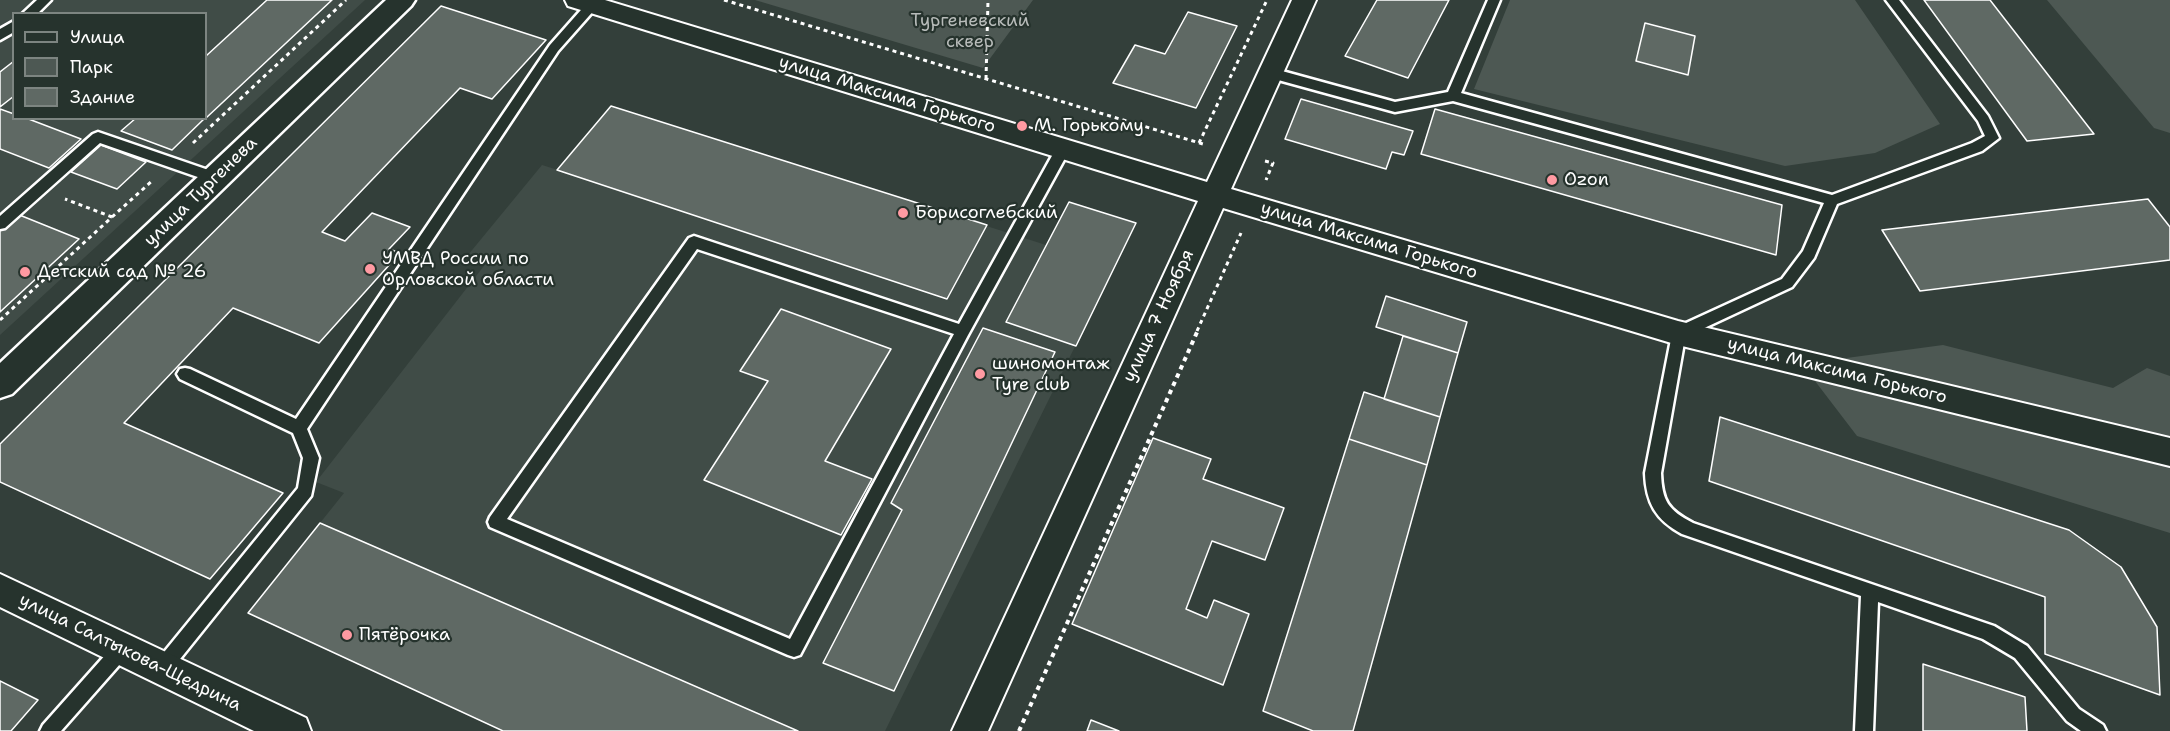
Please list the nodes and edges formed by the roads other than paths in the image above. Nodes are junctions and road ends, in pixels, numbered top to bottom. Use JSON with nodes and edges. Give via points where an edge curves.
{"nodes":[{"id":1,"x":45,"y":0,"type":"edge"},
{"id":2,"x":402,"y":0,"type":"edge"},
{"id":3,"x":1304,"y":0,"type":"edge"},
{"id":4,"x":1494,"y":0,"type":"edge"},
{"id":5,"x":1892,"y":0,"type":"edge"},
{"id":6,"x":584,"y":2,"type":"edge"},
{"id":7,"x":30,"y":12,"type":"edge"},
{"id":8,"x":12,"y":27,"type":"edge"},
{"id":9,"x":0,"y":36,"type":"edge"},
{"id":10,"x":1271,"y":73,"type":"junction"},
{"id":11,"x":1453,"y":96,"type":"junction"},
{"id":12,"x":1063,"y":149,"type":"junction"},
{"id":13,"x":215,"y":178,"type":"junction"},
{"id":14,"x":1214,"y":195,"type":"junction"},
{"id":15,"x":1832,"y":200,"type":"junction"},
{"id":16,"x":0,"y":224,"type":"edge"},
{"id":17,"x":963,"y":331,"type":"junction"},
{"id":18,"x":1678,"y":333,"type":"junction"},
{"id":19,"x":185,"y":374,"type":"dead end"},
{"id":20,"x":0,"y":384,"type":"edge"},
{"id":21,"x":299,"y":428,"type":"junction"},
{"id":22,"x":2170,"y":452,"type":"edge"},
{"id":23,"x":0,"y":590,"type":"edge"},
{"id":24,"x":1870,"y":592,"type":"junction"},
{"id":25,"x":122,"y":650,"type":"junction"},
{"id":26,"x":162,"y":668,"type":"junction"},
{"id":27,"x":49,"y":731,"type":"edge"},
{"id":28,"x":293,"y":731,"type":"edge"},
{"id":29,"x":970,"y":731,"type":"edge"},
{"id":30,"x":1864,"y":731,"type":"edge"},
{"id":31,"x":2097,"y":731,"type":"edge"}],
"edges":[{"from":1,"to":7,"type":"lane"},
{"from":2,"to":13,"type":"main road","name":"улица Тургенева"},
{"from":3,"to":10,"type":"street","name":"улица 7 Ноября"},
{"from":4,"to":11,"type":"lane"},
{"from":5,"to":15,"type":"lane","via":[[1983,119],[1992,138]]},
{"from":6,"to":12,"type":"street","name":"улица Максима Горького"},
{"from":6,"to":21,"type":"lane"},
{"from":8,"to":9,"type":"lane"},
{"from":10,"to":11,"type":"lane","via":[[1395,107]]},
{"from":10,"to":14,"type":"street","name":"улица 7 Ноября"},
{"from":11,"to":15,"type":"lane"},
{"from":12,"to":14,"type":"street","name":"улица Максима Горького"},
{"from":12,"to":17,"type":"lane"},
{"from":13,"to":16,"type":"lane","via":[[98,137]]},
{"from":13,"to":20,"type":"main road","name":"улица Тургенева"},
{"from":14,"to":18,"type":"street","name":"улица Максима Горького"},
{"from":14,"to":29,"type":"street","name":"улица 7 Ноября"},
{"from":15,"to":18,"type":"lane","via":[[1809,254],[1787,283]]},
{"from":17,"to":17,"type":"lane","via":[[794,649],[496,522],[694,242]]},
{"from":18,"to":22,"type":"street","name":"улица Максима Горького"},
{"from":18,"to":24,"type":"lane","via":[[1653,473],[1653,491],[1668,519]]},
{"from":19,"to":21,"type":"lane"},
{"from":21,"to":26,"type":"lane","via":[[311,458],[305,491]]},
{"from":23,"to":25,"type":"street","name":"улица Салтыкова-Щедрина"},
{"from":24,"to":30,"type":"lane"},
{"from":24,"to":31,"type":"lane","via":[[1988,632],[2020,652],[2073,715]]},
{"from":25,"to":26,"type":"street","name":"улица Салтыкова-Щедрина"},
{"from":25,"to":27,"type":"lane"},
{"from":26,"to":28,"type":"street","name":"улица Салтыкова-Щедрина"}]}
